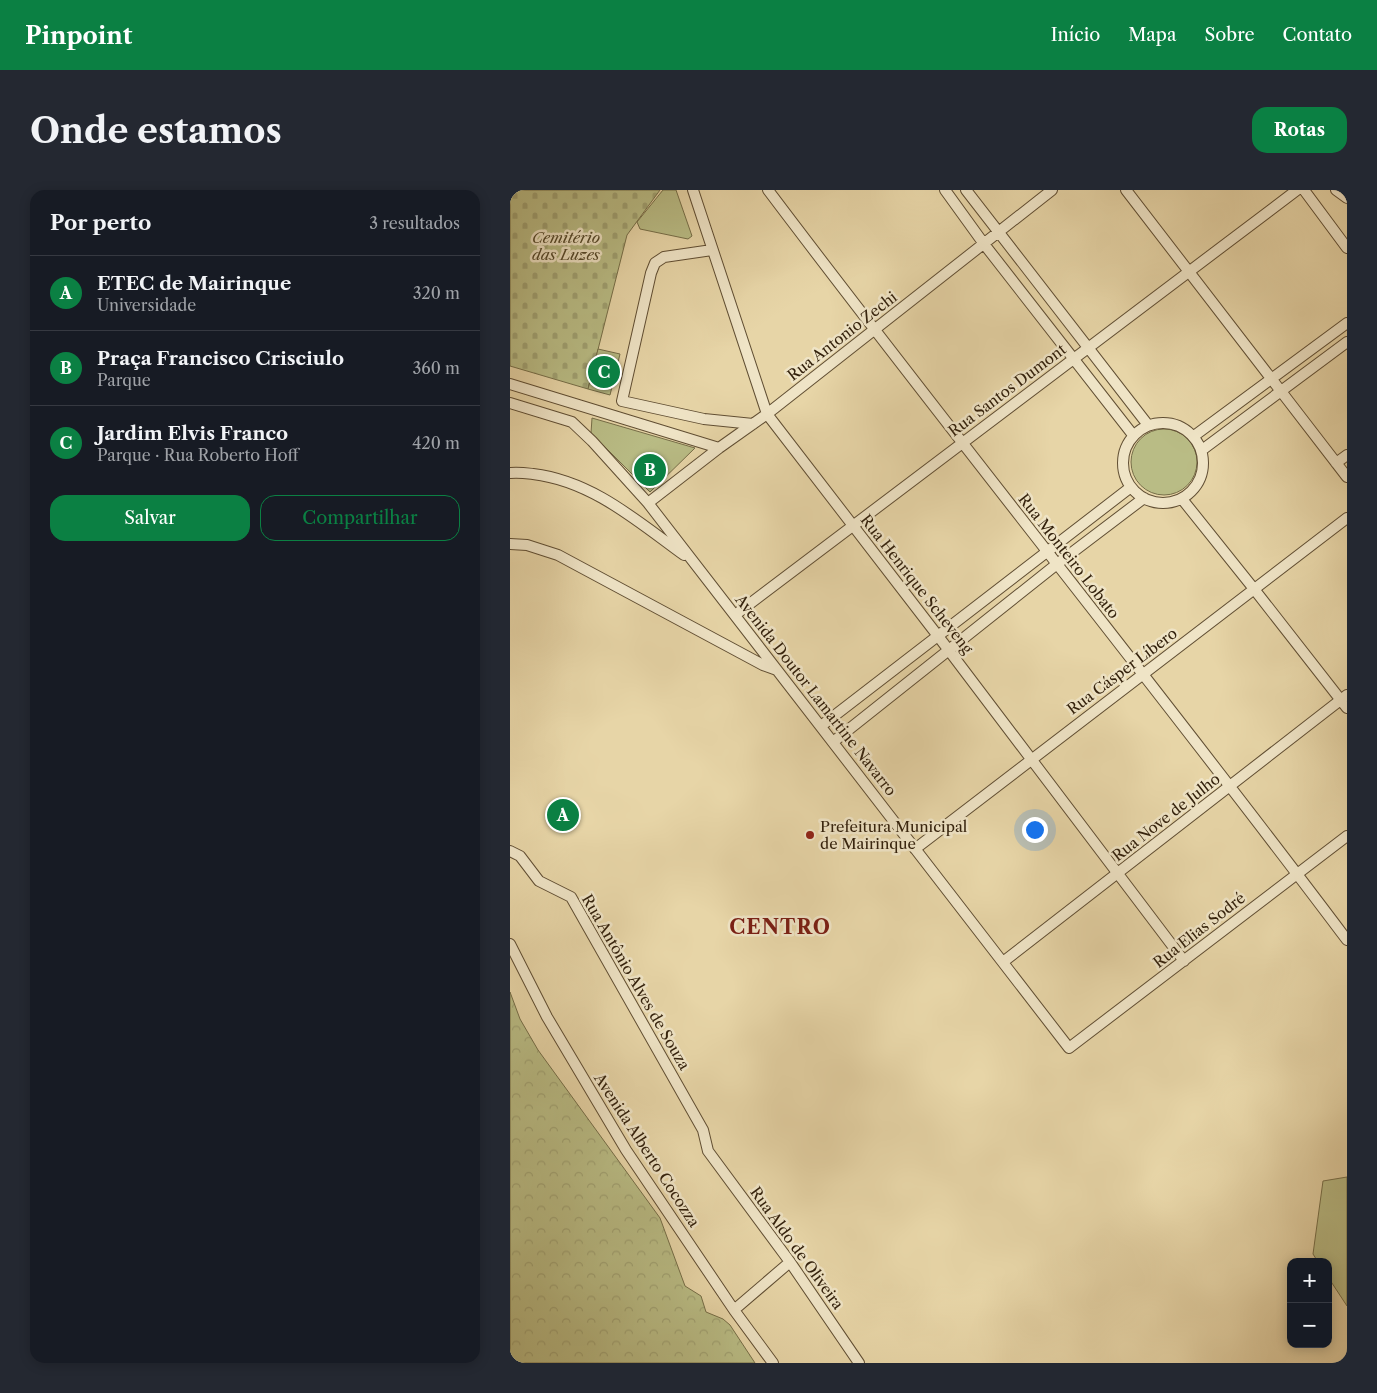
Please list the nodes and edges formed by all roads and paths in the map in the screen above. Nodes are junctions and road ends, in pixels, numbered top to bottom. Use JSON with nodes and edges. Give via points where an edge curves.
{"nodes":[{"id":1,"x":693,"y":190,"type":"edge"},
{"id":2,"x":768,"y":190,"type":"edge"},
{"id":3,"x":945,"y":190,"type":"edge"},
{"id":4,"x":966,"y":190,"type":"edge"},
{"id":5,"x":1052,"y":190,"type":"edge"},
{"id":6,"x":1126,"y":190,"type":"edge"},
{"id":7,"x":1297,"y":190,"type":"edge"},
{"id":8,"x":1304,"y":190,"type":"edge"},
{"id":9,"x":1336,"y":190,"type":"edge"},
{"id":10,"x":1347,"y":198,"type":"edge"},
{"id":11,"x":999,"y":232,"type":"junction"},
{"id":12,"x":984,"y":244,"type":"junction"},
{"id":13,"x":1347,"y":248,"type":"edge"},
{"id":14,"x":712,"y":250,"type":"junction"},
{"id":15,"x":1190,"y":271,"type":"junction"},
{"id":16,"x":1347,"y":323,"type":"edge"},
{"id":17,"x":874,"y":330,"type":"junction"},
{"id":18,"x":1345,"y":347,"type":"edge"},
{"id":19,"x":1088,"y":348,"type":"junction"},
{"id":20,"x":1074,"y":359,"type":"junction"},
{"id":21,"x":1272,"y":380,"type":"junction"},
{"id":22,"x":510,"y":384,"type":"edge"},
{"id":23,"x":1281,"y":392,"type":"junction"},
{"id":24,"x":510,"y":402,"type":"edge"},
{"id":25,"x":767,"y":414,"type":"junction"},
{"id":26,"x":752,"y":424,"type":"junction"},
{"id":27,"x":1148,"y":425,"type":"junction"},
{"id":28,"x":1133,"y":435,"type":"junction"},
{"id":29,"x":1194,"y":436,"type":"junction"},
{"id":30,"x":962,"y":443,"type":"junction"},
{"id":31,"x":719,"y":448,"type":"junction"},
{"id":32,"x":1202,"y":450,"type":"junction"},
{"id":33,"x":1347,"y":455,"type":"edge"},
{"id":34,"x":1336,"y":463,"type":"junction"},
{"id":35,"x":510,"y":473,"type":"edge"},
{"id":36,"x":1347,"y":477,"type":"edge"},
{"id":37,"x":1131,"y":487,"type":"junction"},
{"id":38,"x":1144,"y":498,"type":"junction"},
{"id":39,"x":1182,"y":499,"type":"junction"},
{"id":40,"x":648,"y":503,"type":"junction"},
{"id":41,"x":1347,"y":518,"type":"edge"},
{"id":42,"x":853,"y":526,"type":"junction"},
{"id":43,"x":510,"y":544,"type":"edge"},
{"id":44,"x":1048,"y":552,"type":"junction"},
{"id":45,"x":695,"y":563,"type":"junction"},
{"id":46,"x":1057,"y":564,"type":"junction"},
{"id":47,"x":1254,"y":589,"type":"junction"},
{"id":48,"x":735,"y":615,"type":"junction"},
{"id":49,"x":938,"y":636,"type":"junction"},
{"id":50,"x":949,"y":650,"type":"junction"},
{"id":51,"x":777,"y":670,"type":"junction"},
{"id":52,"x":1142,"y":674,"type":"junction"},
{"id":53,"x":1345,"y":701,"type":"edge"},
{"id":54,"x":821,"y":726,"type":"junction"},
{"id":55,"x":833,"y":742,"type":"junction"},
{"id":56,"x":1031,"y":759,"type":"junction"},
{"id":57,"x":1230,"y":786,"type":"junction"},
{"id":58,"x":1347,"y":836,"type":"edge"},
{"id":59,"x":915,"y":849,"type":"junction"},
{"id":60,"x":510,"y":851,"type":"edge"},
{"id":61,"x":1117,"y":873,"type":"junction"},
{"id":62,"x":1297,"y":874,"type":"junction"},
{"id":63,"x":1347,"y":940,"type":"edge"},
{"id":64,"x":510,"y":944,"type":"edge"},
{"id":65,"x":1184,"y":961,"type":"junction"},
{"id":66,"x":1003,"y":962,"type":"junction"},
{"id":67,"x":1069,"y":1048,"type":"joint"},
{"id":68,"x":708,"y":1151,"type":"joint"},
{"id":69,"x":790,"y":1262,"type":"junction"},
{"id":70,"x":734,"y":1310,"type":"junction"},
{"id":71,"x":773,"y":1363,"type":"edge"},
{"id":72,"x":860,"y":1363,"type":"edge"}],
"edges":[{"from":1,"to":14,"type":"street","name":"Rua Henrique Scheveng"},
{"from":2,"to":17,"type":"street","name":"Rua Monteiro Lobato"},
{"from":3,"to":12,"type":"street"},
{"from":4,"to":11,"type":"street"},
{"from":5,"to":11,"type":"street","name":"Rua Antonio Zechi"},
{"from":6,"to":15,"type":"street"},
{"from":7,"to":15,"type":"street","name":"Rua Santos Dumont"},
{"from":8,"to":13,"type":"street"},
{"from":9,"to":10,"type":"street"},
{"from":11,"to":12,"type":"street","name":"Rua Antonio Zechi"},
{"from":11,"to":19,"type":"street"},
{"from":12,"to":17,"type":"street","name":"Rua Antonio Zechi"},
{"from":12,"to":20,"type":"street"},
{"from":14,"to":25,"type":"street","name":"Rua Henrique Scheveng"},
{"from":14,"to":26,"type":"street","via":[[664,257],[656,263],[622,401],[704,419]]},
{"from":15,"to":19,"type":"street","name":"Rua Santos Dumont"},
{"from":15,"to":21,"type":"street"},
{"from":16,"to":21,"type":"street"},
{"from":17,"to":25,"type":"street","name":"Rua Antonio Zechi"},
{"from":17,"to":30,"type":"street","name":"Rua Monteiro Lobato"},
{"from":18,"to":23,"type":"street"},
{"from":19,"to":20,"type":"street","name":"Rua Santos Dumont"},
{"from":19,"to":27,"type":"street"},
{"from":20,"to":28,"type":"street"},
{"from":20,"to":30,"type":"street","name":"Rua Santos Dumont"},
{"from":21,"to":23,"type":"street"},
{"from":21,"to":29,"type":"street"},
{"from":22,"to":31,"type":"street"},
{"from":23,"to":32,"type":"street"},
{"from":23,"to":34,"type":"street"},
{"from":24,"to":40,"type":"street","name":"Avenida Doutor Lamartine Navarro","via":[[572,422]]},
{"from":25,"to":26,"type":"street","name":"Rua Antonio Zechi"},
{"from":25,"to":42,"type":"street","name":"Rua Henrique Scheveng"},
{"from":26,"to":31,"type":"street","name":"Rua Antonio Zechi"},
{"from":27,"to":28,"type":"street"},
{"from":27,"to":29,"type":"street","via":[[1173,423]]},
{"from":28,"to":37,"type":"street","via":[[1123,460],[1124,474]]},
{"from":29,"to":32,"type":"street"},
{"from":30,"to":42,"type":"street","name":"Rua Santos Dumont"},
{"from":30,"to":44,"type":"street","name":"Rua Monteiro Lobato"},
{"from":31,"to":40,"type":"street","name":"Rua Antonio Zechi"},
{"from":32,"to":39,"type":"street","via":[[1203,473],[1191,492]]},
{"from":33,"to":34,"type":"street"},
{"from":34,"to":36,"type":"street"},
{"from":35,"to":45,"type":"street","via":[[549,476],[582,486],[609,500]]},
{"from":37,"to":38,"type":"street"},
{"from":37,"to":44,"type":"street"},
{"from":38,"to":39,"type":"street","via":[[1156,503]]},
{"from":38,"to":46,"type":"street"},
{"from":39,"to":47,"type":"street"},
{"from":40,"to":45,"type":"street","name":"Avenida Doutor Lamartine Navarro"},
{"from":41,"to":47,"type":"street","name":"Rua Cásper Líbero"},
{"from":42,"to":48,"type":"street","name":"Rua Santos Dumont"},
{"from":42,"to":49,"type":"street","name":"Rua Henrique Scheveng"},
{"from":43,"to":51,"type":"street","via":[[527,545],[558,555]]},
{"from":44,"to":46,"type":"street","name":"Rua Monteiro Lobato"},
{"from":44,"to":49,"type":"street"},
{"from":45,"to":48,"type":"street","name":"Avenida Doutor Lamartine Navarro"},
{"from":46,"to":50,"type":"street"},
{"from":46,"to":52,"type":"street","name":"Rua Monteiro Lobato"},
{"from":47,"to":52,"type":"street","name":"Rua Cásper Líbero"},
{"from":47,"to":53,"type":"street"},
{"from":48,"to":51,"type":"street","name":"Avenida Doutor Lamartine Navarro"},
{"from":49,"to":50,"type":"street","name":"Rua Henrique Scheveng"},
{"from":49,"to":54,"type":"street"},
{"from":50,"to":55,"type":"street"},
{"from":50,"to":56,"type":"street","name":"Rua Henrique Scheveng"},
{"from":51,"to":54,"type":"street","name":"Avenida Doutor Lamartine Navarro"},
{"from":52,"to":56,"type":"street","name":"Rua Cásper Líbero"},
{"from":52,"to":57,"type":"street","name":"Rua Monteiro Lobato"},
{"from":53,"to":57,"type":"street","name":"Rua Nove de Julho"},
{"from":54,"to":55,"type":"street","name":"Avenida Doutor Lamartine Navarro"},
{"from":55,"to":59,"type":"street","name":"Avenida Doutor Lamartine Navarro"},
{"from":56,"to":59,"type":"street","name":"Rua Cásper Líbero"},
{"from":56,"to":61,"type":"street","name":"Rua Henrique Scheveng"},
{"from":57,"to":61,"type":"street","name":"Rua Nove de Julho"},
{"from":57,"to":62,"type":"street","name":"Rua Monteiro Lobato"},
{"from":58,"to":62,"type":"street","name":"Rua Elias Sodré"},
{"from":59,"to":66,"type":"street","name":"Avenida Doutor Lamartine Navarro"},
{"from":60,"to":68,"type":"street","name":"Rua Antônio Alves de Souza","via":[[520,856],[539,881],[571,897],[703,1130]]},
{"from":61,"to":65,"type":"street","name":"Rua Henrique Scheveng"},
{"from":61,"to":66,"type":"street","name":"Rua Nove de Julho"},
{"from":62,"to":63,"type":"street","name":"Rua Monteiro Lobato"},
{"from":62,"to":65,"type":"street","name":"Rua Elias Sodré"},
{"from":64,"to":70,"type":"street","name":"Avenida Alberto Cocozza","via":[[547,1016],[626,1150]]},
{"from":65,"to":67,"type":"street","name":"Rua Elias Sodré"},
{"from":66,"to":67,"type":"street","name":"Avenida Doutor Lamartine Navarro"},
{"from":68,"to":69,"type":"street","name":"Rua Aldo de Oliveira"},
{"from":69,"to":70,"type":"street"},
{"from":69,"to":72,"type":"street","name":"Rua Aldo de Oliveira"},
{"from":70,"to":71,"type":"street","name":"Avenida Alberto Cocozza"}]}
